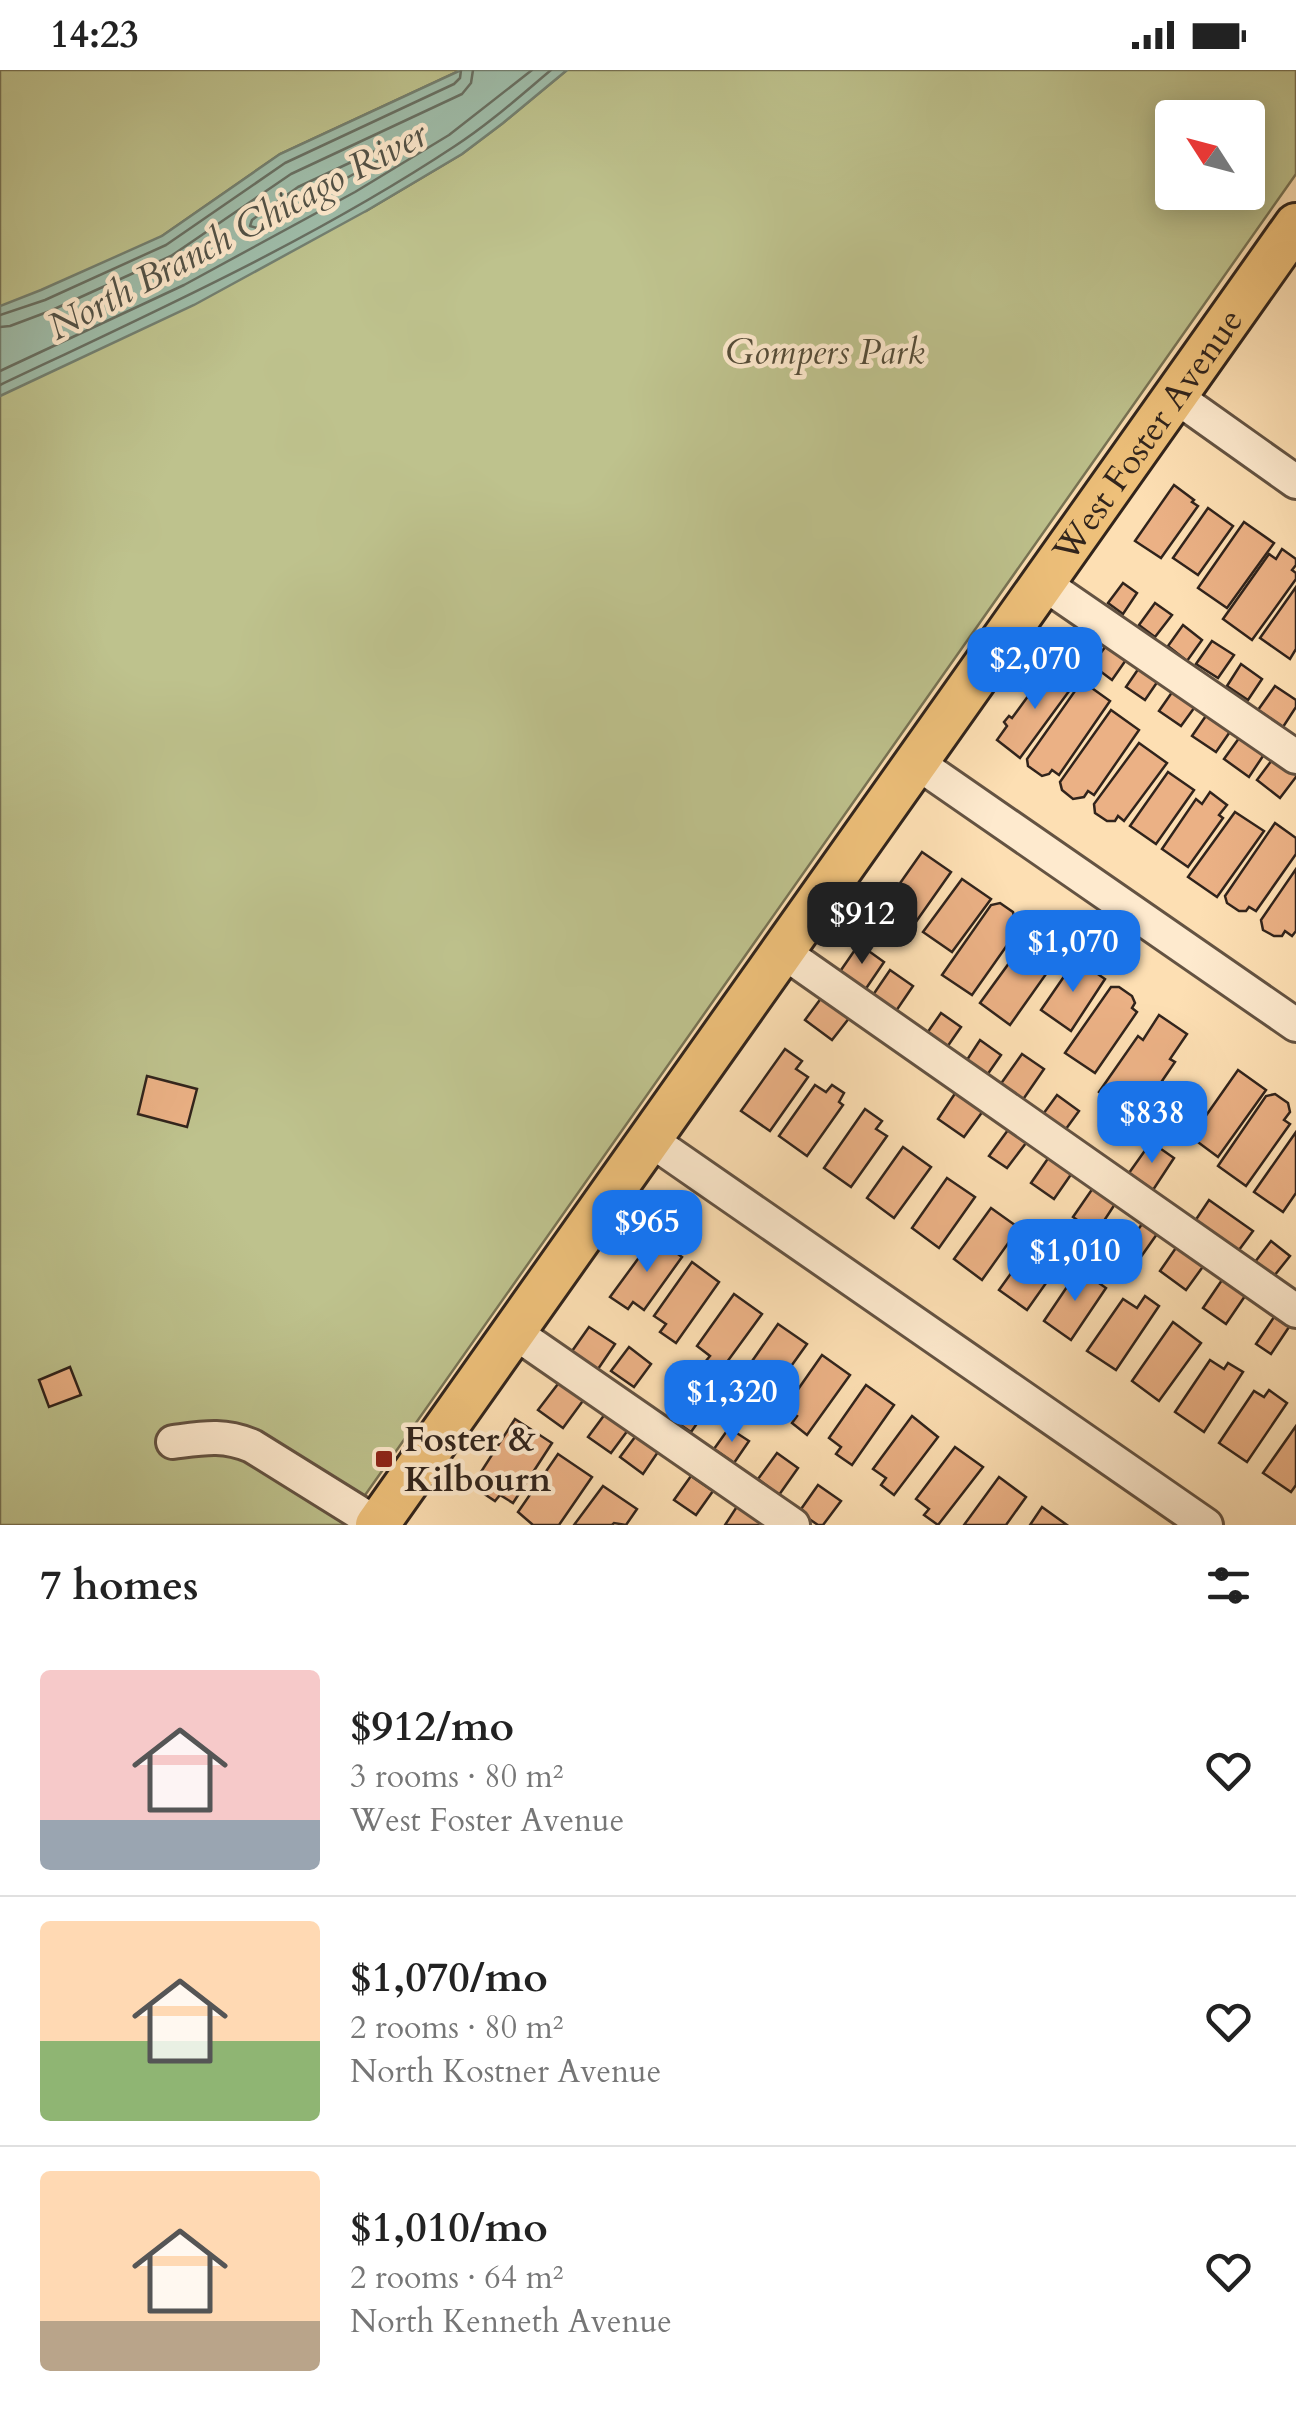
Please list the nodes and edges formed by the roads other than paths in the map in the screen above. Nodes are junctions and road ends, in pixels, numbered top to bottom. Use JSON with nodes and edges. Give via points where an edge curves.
{"nodes":[{"id":1,"x":1296,"y":225,"type":"edge"},
{"id":2,"x":1175,"y":396,"type":"junction"},
{"id":3,"x":1296,"y":482,"type":"edge"},
{"id":4,"x":1043,"y":583,"type":"junction"},
{"id":5,"x":1296,"y":757,"type":"edge"},
{"id":6,"x":916,"y":762,"type":"junction"},
{"id":7,"x":782,"y":952,"type":"junction"},
{"id":8,"x":1296,"y":1025,"type":"edge"},
{"id":9,"x":649,"y":1139,"type":"junction"},
{"id":10,"x":1296,"y":1311,"type":"edge"},
{"id":11,"x":514,"y":1332,"type":"junction"},
{"id":12,"x":174,"y":1442,"type":"dead end"},
{"id":13,"x":378,"y":1525,"type":"edge"},
{"id":14,"x":793,"y":1525,"type":"edge"},
{"id":15,"x":1206,"y":1525,"type":"edge"}],
"edges":[{"from":1,"to":2,"type":"main road","name":"West Foster Avenue"},
{"from":2,"to":3,"type":"street"},
{"from":2,"to":4,"type":"main road","name":"West Foster Avenue"},
{"from":4,"to":5,"type":"street"},
{"from":4,"to":6,"type":"main road","name":"West Foster Avenue"},
{"from":6,"to":7,"type":"main road","name":"West Foster Avenue"},
{"from":6,"to":8,"type":"street"},
{"from":7,"to":9,"type":"main road","name":"West Foster Avenue"},
{"from":7,"to":10,"type":"street"},
{"from":9,"to":11,"type":"main road","name":"West Foster Avenue"},
{"from":9,"to":15,"type":"street"},
{"from":11,"to":13,"type":"main road","name":"West Foster Avenue"},
{"from":11,"to":14,"type":"street"},
{"from":12,"to":13,"type":"street","via":[[232,1438],[252,1446]]}]}
